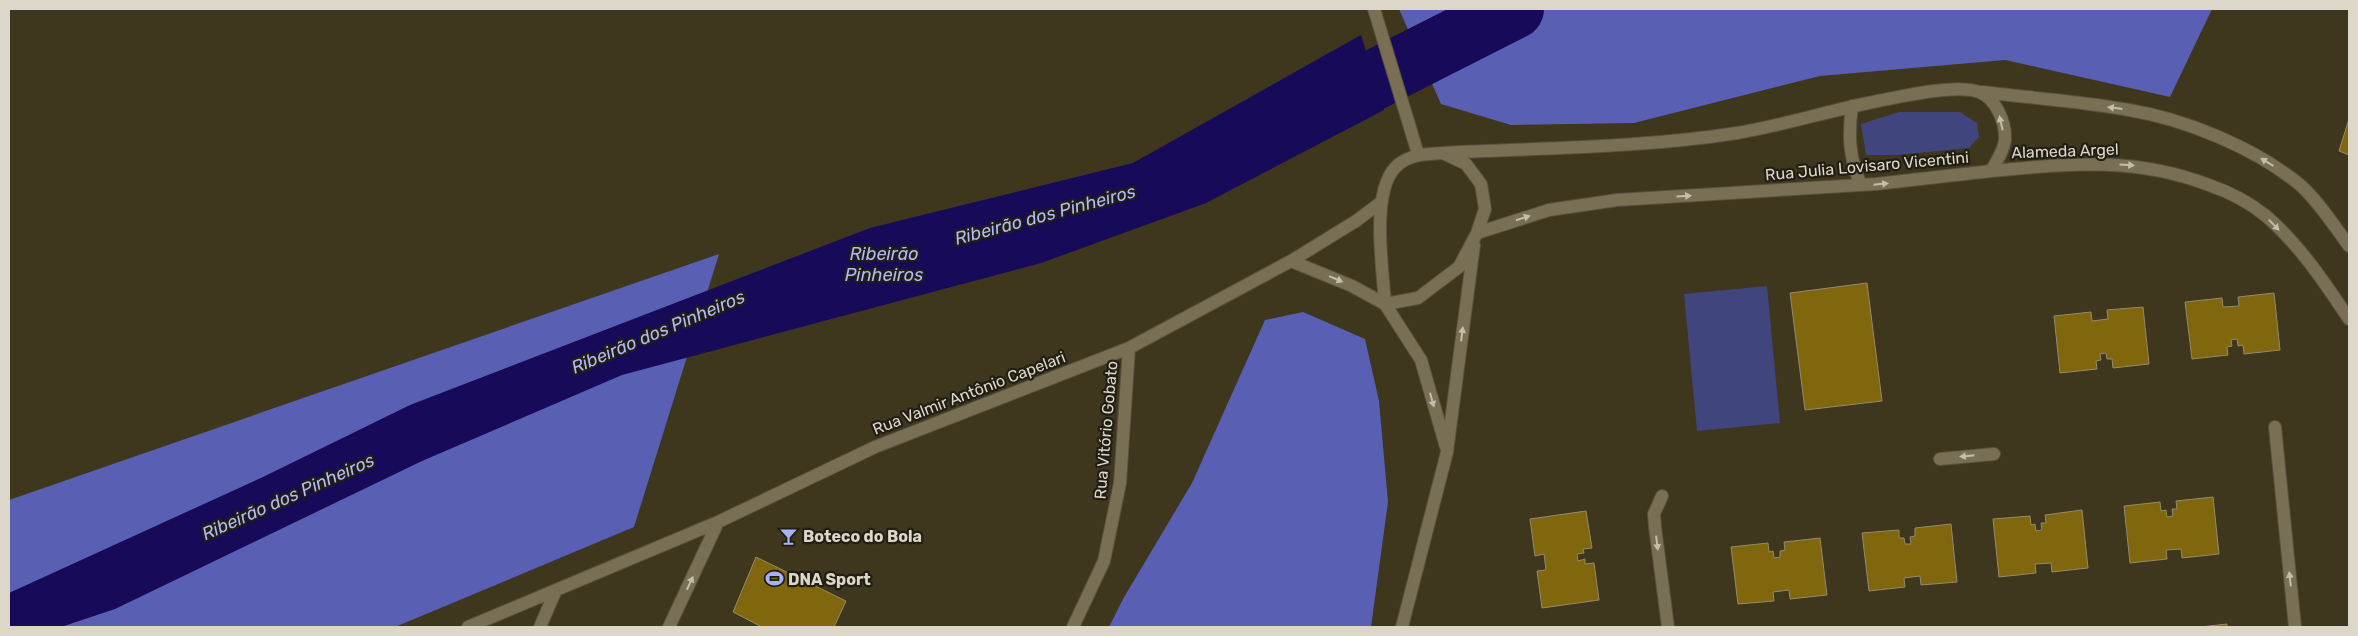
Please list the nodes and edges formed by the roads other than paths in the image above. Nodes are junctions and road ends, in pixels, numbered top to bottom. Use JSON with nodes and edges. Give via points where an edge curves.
{"nodes":[{"id":1,"x":1374,"y":9,"type":"edge"},
{"id":2,"x":1980,"y":92,"type":"junction"},
{"id":3,"x":1852,"y":106,"type":"junction"},
{"id":4,"x":1443,"y":153,"type":"junction"},
{"id":5,"x":1418,"y":154,"type":"junction"},
{"id":6,"x":1991,"y":171,"type":"junction"},
{"id":7,"x":1861,"y":185,"type":"junction"},
{"id":8,"x":1380,"y":203,"type":"junction"},
{"id":9,"x":1476,"y":235,"type":"junction"},
{"id":10,"x":2349,"y":246,"type":"edge"},
{"id":11,"x":1291,"y":261,"type":"junction"},
{"id":12,"x":1385,"y":304,"type":"junction"},
{"id":13,"x":2349,"y":320,"type":"edge"},
{"id":14,"x":1129,"y":348,"type":"junction"},
{"id":15,"x":2275,"y":427,"type":"dead end"},
{"id":16,"x":1447,"y":452,"type":"junction"},
{"id":17,"x":1994,"y":454,"type":"dead end"},
{"id":18,"x":1940,"y":459,"type":"dead end"},
{"id":19,"x":1662,"y":496,"type":"dead end"},
{"id":20,"x":718,"y":522,"type":"junction"},
{"id":21,"x":556,"y":590,"type":"junction"},
{"id":22,"x":468,"y":627,"type":"edge"},
{"id":23,"x":540,"y":627,"type":"edge"},
{"id":24,"x":669,"y":627,"type":"edge"},
{"id":25,"x":1073,"y":627,"type":"edge"},
{"id":26,"x":1402,"y":627,"type":"edge"},
{"id":27,"x":1668,"y":627,"type":"edge"},
{"id":28,"x":2295,"y":627,"type":"edge"}],
"edges":[{"from":1,"to":5,"type":"street"},
{"from":2,"to":3,"type":"street","via":[[1915,93]]},
{"from":6,"to":2,"type":"street","name":"Rua Julia Lovisaro Vicentini","one_way":true,"via":[[2005,140],[1998,112],[1990,99]]},
{"from":10,"to":2,"type":"street","one_way":true,"via":[[2300,185],[2232,143],[2130,110]]},
{"from":3,"to":4,"type":"street","via":[[1739,132],[1668,142]]},
{"from":3,"to":7,"type":"street","via":[[1849,148]]},
{"from":4,"to":5,"type":"street"},
{"from":4,"to":9,"type":"street","via":[[1466,164],[1481,184],[1485,209]]},
{"from":5,"to":8,"type":"street","via":[[1398,164],[1385,182]]},
{"from":7,"to":6,"type":"street","name":"Rua Julia Lovisaro Vicentini","one_way":true},
{"from":6,"to":13,"type":"street","name":"Alameda Argel","one_way":true,"via":[[2085,163],[2131,165],[2179,173],[2233,194],[2265,216],[2299,251]]},
{"from":9,"to":7,"type":"street","name":"Rua Julia Lovisaro Vicentini","one_way":true,"via":[[1549,210],[1617,200]]},
{"from":8,"to":11,"type":"street","name":"Rua Valmir Antônio Capelari"},
{"from":8,"to":12,"type":"street"},
{"from":9,"to":12,"type":"street","via":[[1458,267],[1418,298]]},
{"from":16,"to":9,"type":"street","one_way":true},
{"from":11,"to":12,"type":"street","one_way":true,"via":[[1352,286]]},
{"from":11,"to":14,"type":"street","name":"Rua Valmir Antônio Capelari"},
{"from":12,"to":16,"type":"street","one_way":true,"via":[[1421,360]]},
{"from":14,"to":20,"type":"street","name":"Rua Valmir Antônio Capelari","via":[[875,447]]},
{"from":14,"to":25,"type":"street","name":"Rua Vitório Gobato","via":[[1120,483],[1104,561]]},
{"from":28,"to":15,"type":"street","one_way":true},
{"from":16,"to":26,"type":"street"},
{"from":17,"to":18,"type":"street","one_way":true},
{"from":19,"to":27,"type":"street","one_way":true,"via":[[1654,514]]},
{"from":20,"to":21,"type":"street","name":"Rua Valmir Antônio Capelari"},
{"from":24,"to":20,"type":"street","one_way":true},
{"from":21,"to":22,"type":"street","name":"Rua Valmir Antônio Capelari"},
{"from":21,"to":23,"type":"street"}]}
